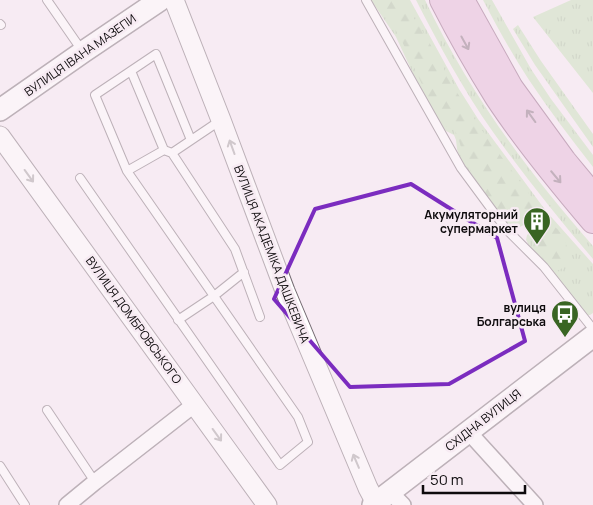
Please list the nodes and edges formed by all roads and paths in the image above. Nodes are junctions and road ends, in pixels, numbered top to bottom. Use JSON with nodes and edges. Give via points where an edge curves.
{"nodes":[{"id":1,"x":47,"y":0,"type":"edge"},
{"id":2,"x":162,"y":0,"type":"edge"},
{"id":3,"x":366,"y":0,"type":"edge"},
{"id":4,"x":442,"y":0,"type":"edge"},
{"id":5,"x":462,"y":0,"type":"edge"},
{"id":6,"x":83,"y":52,"type":"junction"},
{"id":7,"x":131,"y":71,"type":"junction"},
{"id":8,"x":0,"y":110,"type":"edge"},
{"id":9,"x":222,"y":120,"type":"junction"},
{"id":10,"x":0,"y":136,"type":"edge"},
{"id":11,"x":191,"y":140,"type":"junction"},
{"id":12,"x":168,"y":152,"type":"junction"},
{"id":13,"x":127,"y":171,"type":"junction"},
{"id":14,"x":80,"y":178,"type":"dead end"},
{"id":15,"x":593,"y":196,"type":"edge"},
{"id":16,"x":593,"y":221,"type":"edge"},
{"id":17,"x":244,"y":272,"type":"junction"},
{"id":18,"x":214,"y":296,"type":"junction"},
{"id":19,"x":260,"y":317,"type":"dead end"},
{"id":20,"x":178,"y":320,"type":"junction"},
{"id":21,"x":593,"y":330,"type":"edge"},
{"id":22,"x":593,"y":336,"type":"edge"},
{"id":23,"x":593,"y":352,"type":"edge"},
{"id":24,"x":195,"y":404,"type":"junction"},
{"id":25,"x":47,"y":410,"type":"dead end"},
{"id":26,"x":475,"y":439,"type":"junction"},
{"id":27,"x":0,"y":466,"type":"edge"},
{"id":28,"x":95,"y":482,"type":"junction"},
{"id":29,"x":386,"y":504,"type":"edge"},
{"id":30,"x":25,"y":505,"type":"edge"},
{"id":31,"x":67,"y":505,"type":"edge"},
{"id":32,"x":267,"y":505,"type":"edge"},
{"id":33,"x":535,"y":505,"type":"edge"}],
"edges":[{"from":1,"to":6,"type":"lane"},
{"from":2,"to":6,"type":"main road","name":"ВУЛИЦЯ ІВАНА МАЗЕПИ"},
{"from":2,"to":9,"type":"street","name":"ВУЛИЦЯ АКАДЕМІКА ДАШКЕВИЧА"},
{"from":3,"to":21,"type":"lane","via":[[461,168],[506,228],[544,268]]},
{"from":4,"to":16,"type":"main road","one_way":true,"via":[[498,98],[550,171]]},
{"from":15,"to":5,"type":"main road","one_way":true,"via":[[511,88]]},
{"from":6,"to":8,"type":"main road","name":"ВУЛИЦЯ ІВАНА МАЗЕПИ"},
{"from":7,"to":11,"type":"lane","via":[[156,54]]},
{"from":7,"to":12,"type":"lane"},
{"from":7,"to":13,"type":"lane","via":[[95,95]]},
{"from":9,"to":11,"type":"lane"},
{"from":29,"to":9,"type":"street","name":"ВУЛИЦЯ АКАДЕМІКА ДАШКЕВИЧА","one_way":true,"via":[[364,479],[285,291]]},
{"from":10,"to":24,"type":"street","name":"ВУЛИЦЯ ДОМБРОВСЬКОГО","one_way":true},
{"from":11,"to":12,"type":"lane"},
{"from":12,"to":13,"type":"lane"},
{"from":12,"to":17,"type":"lane","via":[[235,249]]},
{"from":13,"to":18,"type":"lane"},
{"from":14,"to":20,"type":"lane"},
{"from":17,"to":18,"type":"lane"},
{"from":17,"to":19,"type":"lane"},
{"from":18,"to":20,"type":"lane"},
{"from":18,"to":20,"type":"lane","via":[[298,416],[308,442],[280,465]]},
{"from":22,"to":29,"type":"main road","name":"СХІДНА ВУЛИЦЯ"},
{"from":23,"to":26,"type":"main road","name":"СХІДНА ВУЛИЦЯ"},
{"from":24,"to":28,"type":"street"},
{"from":24,"to":32,"type":"street","name":"ВУЛИЦЯ ДОМБРОВСЬКОГО","one_way":true},
{"from":25,"to":28,"type":"lane"},
{"from":26,"to":29,"type":"main road","name":"СХІДНА ВУЛИЦЯ"},
{"from":26,"to":33,"type":"street"},
{"from":27,"to":30,"type":"lane"},
{"from":28,"to":31,"type":"street"}]}
